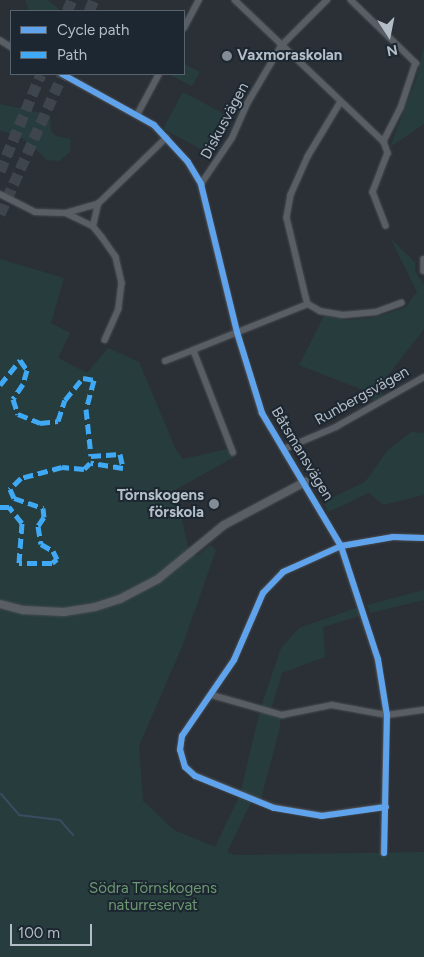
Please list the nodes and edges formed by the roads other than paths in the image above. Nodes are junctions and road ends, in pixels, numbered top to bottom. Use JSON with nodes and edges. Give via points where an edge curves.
{"nodes":[{"id":1,"x":199,"y":0,"type":"edge"},
{"id":2,"x":235,"y":0,"type":"edge"},
{"id":3,"x":327,"y":0,"type":"edge"},
{"id":4,"x":351,"y":0,"type":"edge"},
{"id":5,"x":185,"y":26,"type":"edge"},
{"id":6,"x":282,"y":46,"type":"junction"},
{"id":7,"x":64,"y":75,"type":"edge"},
{"id":8,"x":158,"y":75,"type":"edge"},
{"id":9,"x":341,"y":102,"type":"junction"},
{"id":10,"x":137,"y":114,"type":"junction"},
{"id":11,"x":166,"y":138,"type":"junction"},
{"id":12,"x":384,"y":142,"type":"junction"},
{"id":13,"x":202,"y":184,"type":"junction"},
{"id":14,"x":0,"y":194,"type":"edge"},
{"id":15,"x":98,"y":204,"type":"junction"},
{"id":16,"x":66,"y":213,"type":"junction"},
{"id":17,"x":93,"y":226,"type":"junction"},
{"id":18,"x":386,"y":226,"type":"dead end"},
{"id":19,"x":424,"y":259,"type":"edge"},
{"id":20,"x":424,"y":271,"type":"edge"},
{"id":21,"x":401,"y":303,"type":"dead end"},
{"id":22,"x":308,"y":304,"type":"junction"},
{"id":23,"x":237,"y":332,"type":"junction"},
{"id":24,"x":105,"y":340,"type":"dead end"},
{"id":25,"x":193,"y":350,"type":"junction"},
{"id":26,"x":165,"y":362,"type":"dead end"},
{"id":27,"x":424,"y":377,"type":"edge"},
{"id":28,"x":284,"y":449,"type":"junction"},
{"id":29,"x":234,"y":453,"type":"dead end"},
{"id":30,"x":305,"y":482,"type":"junction"},
{"id":31,"x":424,"y":538,"type":"edge"},
{"id":32,"x":341,"y":546,"type":"junction"},
{"id":33,"x":0,"y":604,"type":"edge"},
{"id":34,"x":212,"y":695,"type":"junction"},
{"id":35,"x":424,"y":710,"type":"edge"},
{"id":36,"x":387,"y":715,"type":"junction"},
{"id":37,"x":386,"y":806,"type":"junction"},
{"id":38,"x":384,"y":853,"type":"dead end"}],
"edges":[{"from":1,"to":5,"type":"street"},
{"from":2,"to":6,"type":"street"},
{"from":3,"to":6,"type":"street","name":"Diskusvägen"},
{"from":4,"to":12,"type":"street","via":[[416,63],[401,108]]},
{"from":6,"to":9,"type":"street"},
{"from":6,"to":13,"type":"street","name":"Diskusvägen","via":[[247,104],[232,138]]},
{"from":7,"to":10,"type":"street","name":"Båtsmansvägen"},
{"from":8,"to":10,"type":"street"},
{"from":9,"to":12,"type":"street"},
{"from":9,"to":22,"type":"street","via":[[308,157],[291,195],[286,218]]},
{"from":10,"to":11,"type":"street","name":"Båtsmansvägen"},
{"from":11,"to":13,"type":"street","name":"Båtsmansvägen"},
{"from":11,"to":15,"type":"street"},
{"from":12,"to":18,"type":"street","via":[[388,153],[372,192]]},
{"from":13,"to":23,"type":"street","name":"Båtsmansvägen"},
{"from":14,"to":16,"type":"street","via":[[35,212]]},
{"from":15,"to":16,"type":"street"},
{"from":15,"to":17,"type":"street"},
{"from":16,"to":17,"type":"street"},
{"from":17,"to":24,"type":"street","via":[[116,257],[122,283],[119,309]]},
{"from":19,"to":20,"type":"street"},
{"from":21,"to":22,"type":"street","via":[[370,313],[342,315]]},
{"from":22,"to":23,"type":"street"},
{"from":23,"to":25,"type":"street"},
{"from":23,"to":28,"type":"street","name":"Båtsmansvägen","via":[[262,413]]},
{"from":25,"to":26,"type":"street"},
{"from":25,"to":29,"type":"street"},
{"from":27,"to":28,"type":"street","name":"Runbergsvägen","via":[[336,427]]},
{"from":28,"to":30,"type":"street","name":"Båtsmansvägen"},
{"from":30,"to":32,"type":"street","name":"Båtsmansvägen"},
{"from":30,"to":33,"type":"street","via":[[224,524],[158,578],[120,599],[75,611],[23,610]]},
{"from":31,"to":32,"type":"street","via":[[393,536]]},
{"from":32,"to":34,"type":"street","via":[[305,559],[270,583],[247,635]]},
{"from":32,"to":36,"type":"street","name":"Båtsmansvägen","via":[[378,659]]},
{"from":34,"to":36,"type":"street","via":[[282,715],[332,705]]},
{"from":34,"to":37,"type":"street","via":[[182,736],[180,756],[185,767],[195,776],[274,808],[313,815],[341,815]]},
{"from":35,"to":36,"type":"street"},
{"from":36,"to":37,"type":"street","name":"Båtsmansvägen"},
{"from":37,"to":38,"type":"street","name":"Båtsmansvägen"}]}
